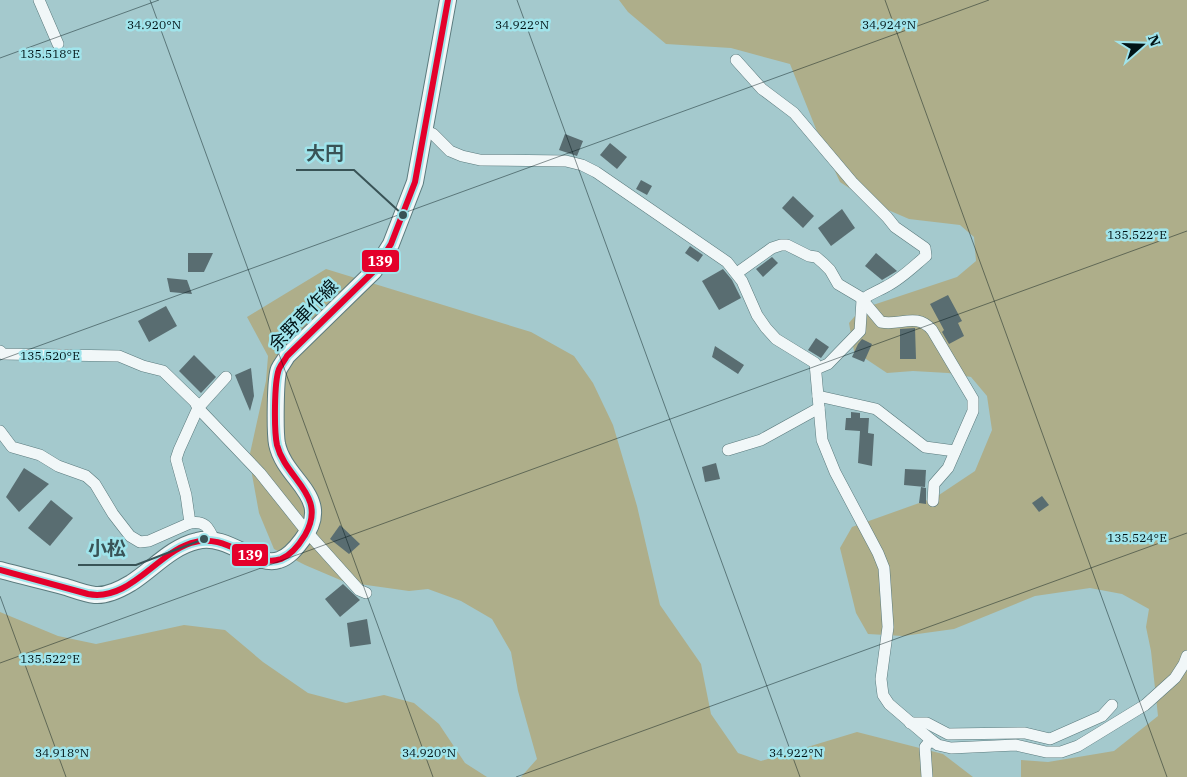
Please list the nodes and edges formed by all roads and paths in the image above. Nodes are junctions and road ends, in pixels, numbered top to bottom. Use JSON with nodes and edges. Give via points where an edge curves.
{"nodes":[{"id":1,"x":39,"y":0,"type":"edge"},
{"id":2,"x":448,"y":0,"type":"edge"},
{"id":3,"x":58,"y":44,"type":"dead end"},
{"id":4,"x":736,"y":60,"type":"dead end"},
{"id":5,"x":424,"y":130,"type":"junction"},
{"id":6,"x":737,"y":273,"type":"junction"},
{"id":7,"x":862,"y":300,"type":"junction"},
{"id":8,"x":0,"y":351,"type":"edge"},
{"id":9,"x":816,"y":369,"type":"junction"},
{"id":10,"x":226,"y":377,"type":"dead end"},
{"id":11,"x":818,"y":396,"type":"junction"},
{"id":12,"x":198,"y":408,"type":"junction"},
{"id":13,"x":819,"y":408,"type":"junction"},
{"id":14,"x":0,"y":431,"type":"edge"},
{"id":15,"x":728,"y":450,"type":"dead end"},
{"id":16,"x":955,"y":451,"type":"junction"},
{"id":17,"x":933,"y":501,"type":"dead end"},
{"id":18,"x":190,"y":523,"type":"junction"},
{"id":19,"x":307,"y":532,"type":"junction"},
{"id":20,"x":214,"y":540,"type":"junction"},
{"id":21,"x":0,"y":570,"type":"edge"},
{"id":22,"x":366,"y":593,"type":"dead end"},
{"id":23,"x":1187,"y":656,"type":"edge"},
{"id":24,"x":1112,"y":705,"type":"dead end"},
{"id":25,"x":910,"y":723,"type":"junction"},
{"id":26,"x":931,"y":740,"type":"junction"},
{"id":27,"x":927,"y":777,"type":"edge"}],
"edges":[{"from":1,"to":3,"type":"street"},
{"from":2,"to":5,"type":"main road","name":"余野車作線"},
{"from":4,"to":7,"type":"street","via":[[762,89],[794,113],[894,227],[924,248],[926,256],[887,286]]},
{"from":5,"to":6,"type":"street","via":[[433,134],[450,151],[480,160],[566,161],[582,165],[727,262]]},
{"from":5,"to":19,"type":"main road","name":"余野車作線","via":[[415,182],[391,244],[374,271],[288,356],[278,370],[277,444],[284,462],[313,504],[312,522]]},
{"from":6,"to":7,"type":"street","via":[[772,248],[787,245],[816,258],[830,270],[838,284]]},
{"from":6,"to":9,"type":"street","via":[[766,328],[776,339],[815,363]]},
{"from":7,"to":9,"type":"street","via":[[860,331],[828,364]]},
{"from":7,"to":16,"type":"street","via":[[881,322],[925,322],[969,390],[973,411]]},
{"from":8,"to":12,"type":"street","via":[[3,354],[119,356],[163,371]]},
{"from":9,"to":11,"type":"street"},
{"from":10,"to":12,"type":"street"},
{"from":11,"to":13,"type":"street"},
{"from":11,"to":16,"type":"street","via":[[876,410],[925,448]]},
{"from":12,"to":18,"type":"street","via":[[176,459]]},
{"from":12,"to":19,"type":"street","via":[[260,473]]},
{"from":13,"to":15,"type":"street","via":[[761,440]]},
{"from":13,"to":25,"type":"street","via":[[822,440],[884,568],[888,627],[881,679],[883,696]]},
{"from":14,"to":18,"type":"street","via":[[12,447],[40,455],[58,466],[86,476],[95,484],[130,536],[140,542]]},
{"from":16,"to":17,"type":"street","via":[[948,468],[934,484]]},
{"from":18,"to":20,"type":"street","via":[[204,523]]},
{"from":19,"to":20,"type":"main road","name":"余野車作線","via":[[293,552],[279,560],[265,561]]},
{"from":19,"to":22,"type":"street","via":[[359,590]]},
{"from":20,"to":21,"type":"main road","name":"余野車作線","via":[[186,543],[130,583],[114,592],[96,595]]},
{"from":23,"to":26,"type":"street","via":[[1175,678],[1145,705],[1078,746],[1061,752],[1016,745],[951,748]]},
{"from":24,"to":25,"type":"street","via":[[1102,716],[1050,739],[1025,733],[948,734],[927,723]]},
{"from":25,"to":26,"type":"street"},
{"from":26,"to":27,"type":"street","via":[[925,747]]}]}
